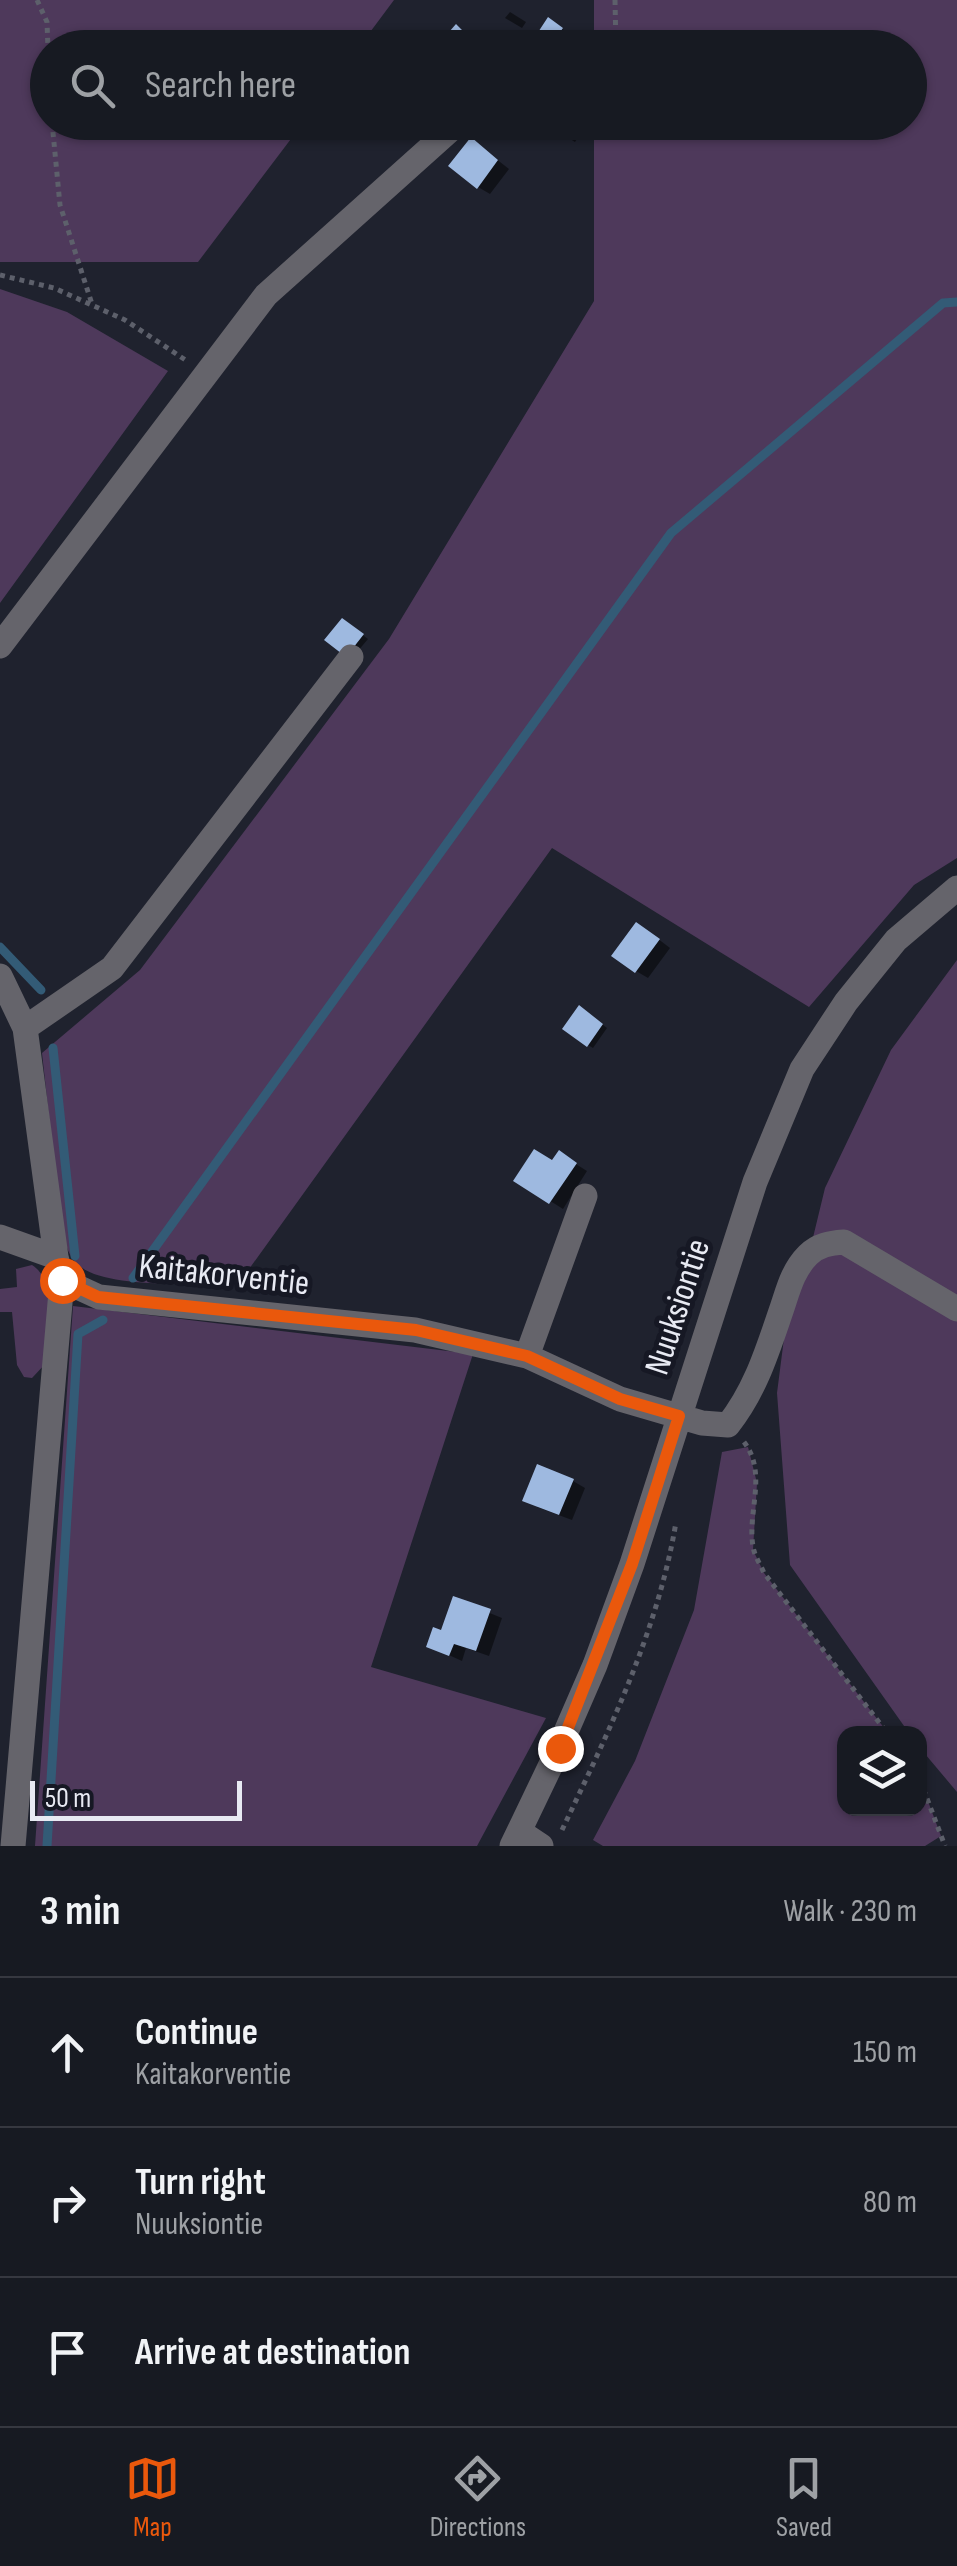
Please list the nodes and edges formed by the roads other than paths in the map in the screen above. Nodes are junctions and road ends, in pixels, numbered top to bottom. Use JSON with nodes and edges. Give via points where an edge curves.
{"nodes":[{"id":1,"x":440,"y":140,"type":"edge"},
{"id":2,"x":0,"y":646,"type":"edge"},
{"id":3,"x":351,"y":658,"type":"dead end"},
{"id":4,"x":957,"y":888,"type":"edge"},
{"id":5,"x":0,"y":976,"type":"edge"},
{"id":6,"x":25,"y":1028,"type":"junction"},
{"id":7,"x":586,"y":1196,"type":"dead end"},
{"id":8,"x":0,"y":1237,"type":"edge"},
{"id":9,"x":59,"y":1269,"type":"junction"},
{"id":10,"x":957,"y":1308,"type":"edge"},
{"id":11,"x":527,"y":1356,"type":"junction"},
{"id":12,"x":679,"y":1416,"type":"junction"},
{"id":13,"x":7,"y":1812,"type":"edge"},
{"id":14,"x":524,"y":1841,"type":"edge"},
{"id":15,"x":13,"y":1846,"type":"edge"}],
"edges":[{"from":1,"to":2,"type":"street","via":[[266,295]]},
{"from":3,"to":6,"type":"street","via":[[112,968]]},
{"from":4,"to":12,"type":"street","name":"Nuuksiontie","via":[[896,940],[802,1069],[755,1182]]},
{"from":5,"to":6,"type":"street"},
{"from":6,"to":9,"type":"street"},
{"from":7,"to":11,"type":"street"},
{"from":8,"to":9,"type":"street","name":"Kaitakorventie"},
{"from":9,"to":11,"type":"street","name":"Kaitakorventie","via":[[98,1297],[416,1330]]},
{"from":9,"to":13,"type":"street"},
{"from":10,"to":12,"type":"street","name":"Kaitakorventie","via":[[844,1242],[826,1244],[792,1276],[757,1379],[728,1425]]},
{"from":11,"to":12,"type":"street","name":"Kaitakorventie","via":[[620,1399]]},
{"from":12,"to":14,"type":"street","name":"Nuuksiontie","via":[[632,1564]]},
{"from":13,"to":15,"type":"street"}]}
